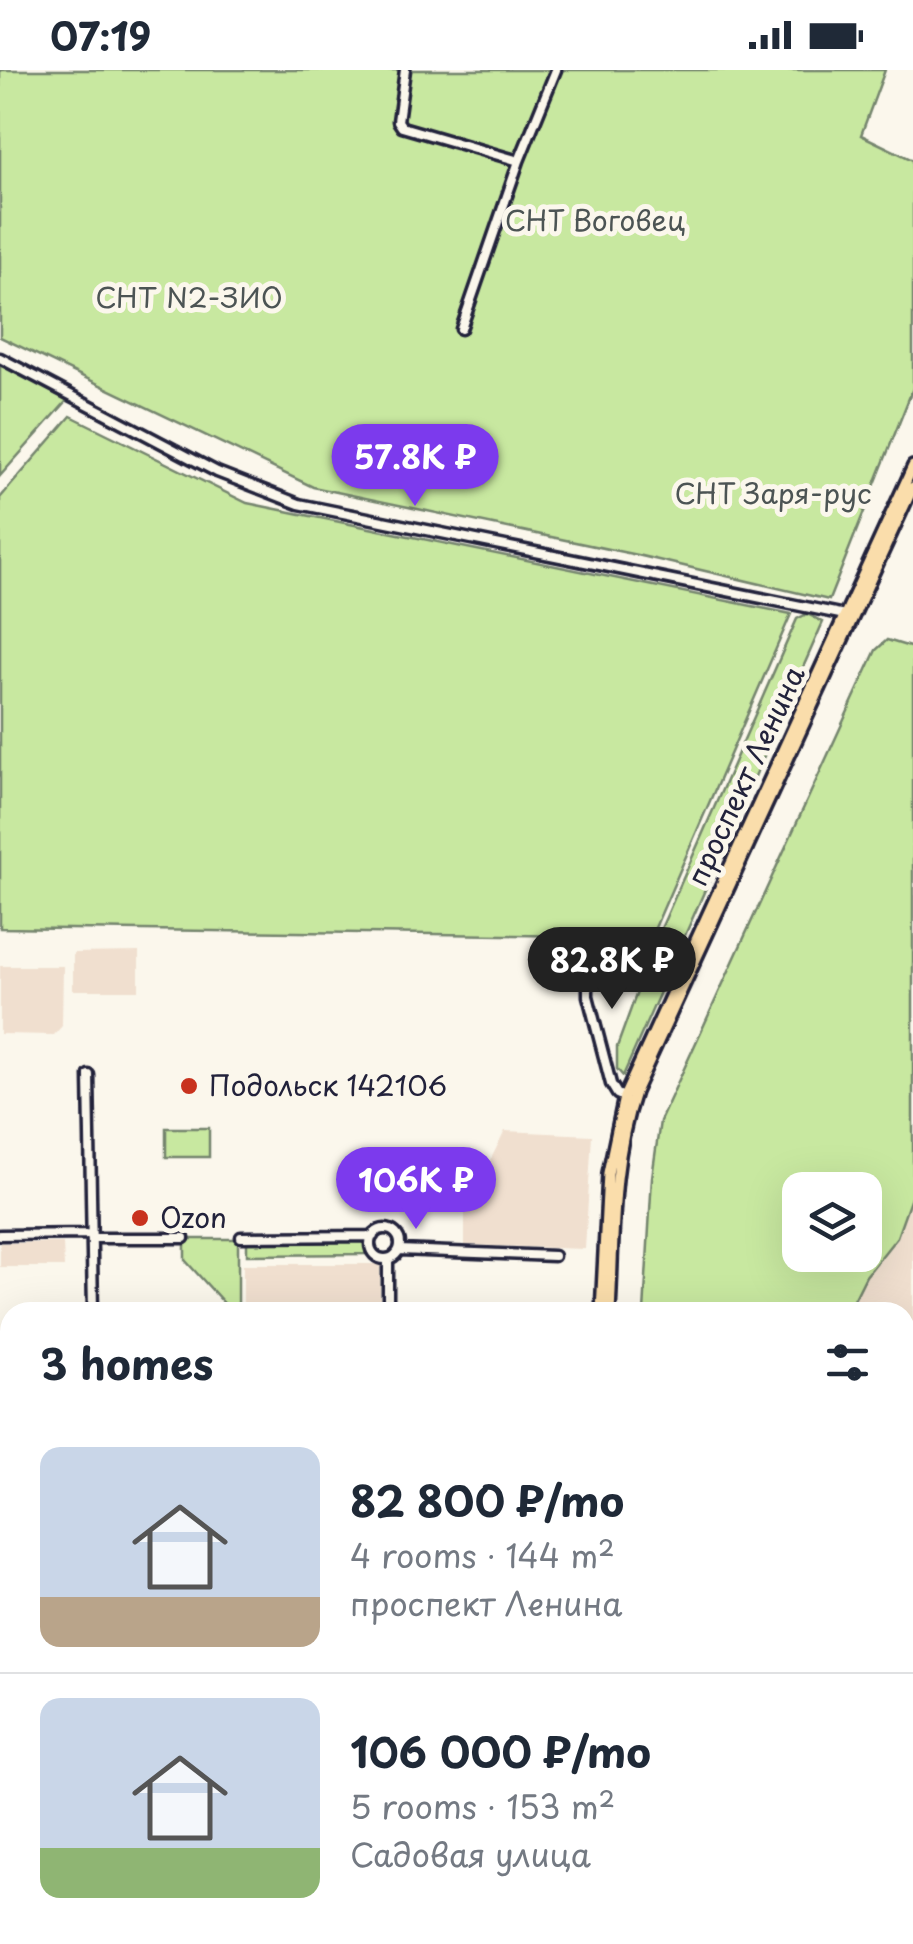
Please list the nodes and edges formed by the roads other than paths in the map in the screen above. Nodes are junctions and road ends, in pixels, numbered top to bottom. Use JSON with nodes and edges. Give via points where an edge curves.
{"nodes":[{"id":1,"x":404,"y":70,"type":"edge"},
{"id":2,"x":556,"y":70,"type":"edge"},
{"id":3,"x":519,"y":161,"type":"junction"},
{"id":4,"x":461,"y":328,"type":"dead end"},
{"id":5,"x":0,"y":358,"type":"edge"},
{"id":6,"x":913,"y":466,"type":"edge"},
{"id":7,"x":913,"y":487,"type":"edge"},
{"id":8,"x":853,"y":608,"type":"junction"},
{"id":9,"x":844,"y":615,"type":"junction"},
{"id":10,"x":588,"y":938,"type":"dead end"},
{"id":11,"x":90,"y":1075,"type":"dead end"},
{"id":12,"x":624,"y":1097,"type":"junction"},
{"id":13,"x":0,"y":1234,"type":"edge"},
{"id":14,"x":91,"y":1236,"type":"junction"},
{"id":15,"x":241,"y":1236,"type":"dead end"},
{"id":16,"x":373,"y":1236,"type":"junction"},
{"id":17,"x":184,"y":1238,"type":"dead end"},
{"id":18,"x":399,"y":1250,"type":"junction"},
{"id":19,"x":554,"y":1256,"type":"dead end"},
{"id":20,"x":388,"y":1259,"type":"junction"},
{"id":21,"x":93,"y":1302,"type":"edge"},
{"id":22,"x":388,"y":1302,"type":"edge"},
{"id":23,"x":602,"y":1302,"type":"edge"},
{"id":24,"x":610,"y":1302,"type":"edge"}],
"edges":[{"from":1,"to":3,"type":"street","via":[[402,127]]},
{"from":2,"to":3,"type":"street"},
{"from":3,"to":4,"type":"street"},
{"from":5,"to":9,"type":"street","via":[[204,466],[299,504]]},
{"from":6,"to":8,"type":"main road"},
{"from":7,"to":8,"type":"main road"},
{"from":8,"to":9,"type":"main road","name":"проспект Ленина"},
{"from":8,"to":24,"type":"main road","name":"проспект Ленина","via":[[635,1092],[616,1175]]},
{"from":9,"to":12,"type":"main road","name":"проспект Ленина"},
{"from":10,"to":12,"type":"street","via":[[588,996],[610,1084]]},
{"from":11,"to":14,"type":"street"},
{"from":12,"to":23,"type":"main road","name":"проспект Ленина","via":[[608,1173]]},
{"from":13,"to":14,"type":"street"},
{"from":14,"to":17,"type":"street"},
{"from":14,"to":21,"type":"street"},
{"from":15,"to":16,"type":"street"},
{"from":16,"to":18,"type":"street","via":[[394,1233]]},
{"from":16,"to":20,"type":"street","via":[[374,1254]]},
{"from":18,"to":19,"type":"street"},
{"from":18,"to":20,"type":"street"},
{"from":20,"to":22,"type":"street"}]}
